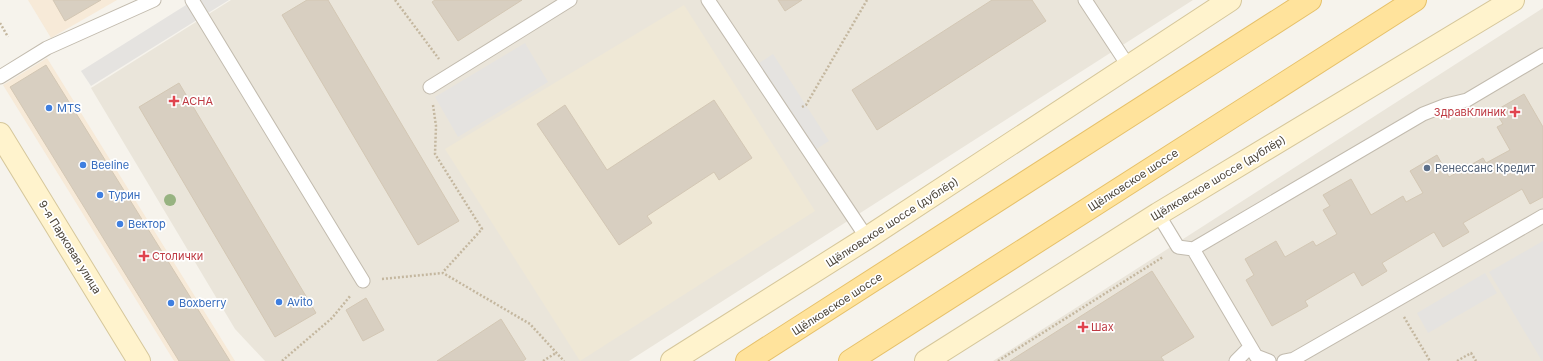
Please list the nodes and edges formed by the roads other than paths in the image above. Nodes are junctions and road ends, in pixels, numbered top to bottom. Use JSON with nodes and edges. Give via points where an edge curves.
{"nodes":[{"id":1,"x":154,"y":0,"type":"edge"},
{"id":2,"x":192,"y":0,"type":"edge"},
{"id":3,"x":570,"y":0,"type":"edge"},
{"id":4,"x":708,"y":0,"type":"edge"},
{"id":5,"x":1085,"y":0,"type":"edge"},
{"id":6,"x":1230,"y":0,"type":"edge"},
{"id":7,"x":1310,"y":0,"type":"edge"},
{"id":8,"x":1415,"y":0,"type":"edge"},
{"id":9,"x":1513,"y":0,"type":"edge"},
{"id":10,"x":1543,"y":55,"type":"edge"},
{"id":11,"x":1129,"y":67,"type":"junction"},
{"id":12,"x":0,"y":77,"type":"edge"},
{"id":13,"x":430,"y":87,"type":"road end"},
{"id":14,"x":0,"y":134,"type":"edge"},
{"id":15,"x":1158,"y":214,"type":"junction"},
{"id":16,"x":1543,"y":216,"type":"edge"},
{"id":17,"x":867,"y":238,"type":"junction"},
{"id":18,"x":1193,"y":249,"type":"junction"},
{"id":19,"x":363,"y":281,"type":"road end"},
{"id":20,"x":1250,"y":347,"type":"junction"},
{"id":21,"x":139,"y":361,"type":"edge"},
{"id":22,"x":672,"y":361,"type":"edge"},
{"id":23,"x":747,"y":361,"type":"edge"},
{"id":24,"x":850,"y":361,"type":"edge"},
{"id":25,"x":926,"y":361,"type":"edge"},
{"id":26,"x":1236,"y":361,"type":"edge"},
{"id":27,"x":1269,"y":361,"type":"edge"},
{"id":28,"x":1284,"y":361,"type":"edge"}],
"edges":[{"from":1,"to":12,"type":"lane","via":[[47,48]]},
{"from":2,"to":19,"type":"lane"},
{"from":3,"to":13,"type":"lane"},
{"from":4,"to":17,"type":"lane"},
{"from":5,"to":11,"type":"lane"},
{"from":6,"to":11,"type":"main road","name":"Щёлковское шоссе (дублёр)"},
{"from":7,"to":23,"type":"main road","name":"Щёлковское шоссе"},
{"from":8,"to":24,"type":"main road","name":"Щёлковское шоссе"},
{"from":9,"to":15,"type":"main road","name":"Щёлковское шоссе (дублёр)"},
{"from":10,"to":18,"type":"lane","via":[[1467,100],[1423,114]]},
{"from":11,"to":17,"type":"main road","name":"Щёлковское шоссе (дублёр)"},
{"from":14,"to":21,"type":"main road","name":"9-я Парковая улица"},
{"from":15,"to":18,"type":"lane","via":[[1178,247]]},
{"from":15,"to":25,"type":"main road","name":"Щёлковское шоссе (дублёр)"},
{"from":16,"to":28,"type":"lane","via":[[1294,359]]},
{"from":17,"to":22,"type":"main road","name":"Щёлковское шоссе (дублёр)"},
{"from":18,"to":20,"type":"lane"},
{"from":20,"to":26,"type":"lane"},
{"from":20,"to":27,"type":"lane","via":[[1256,356]]}]}
